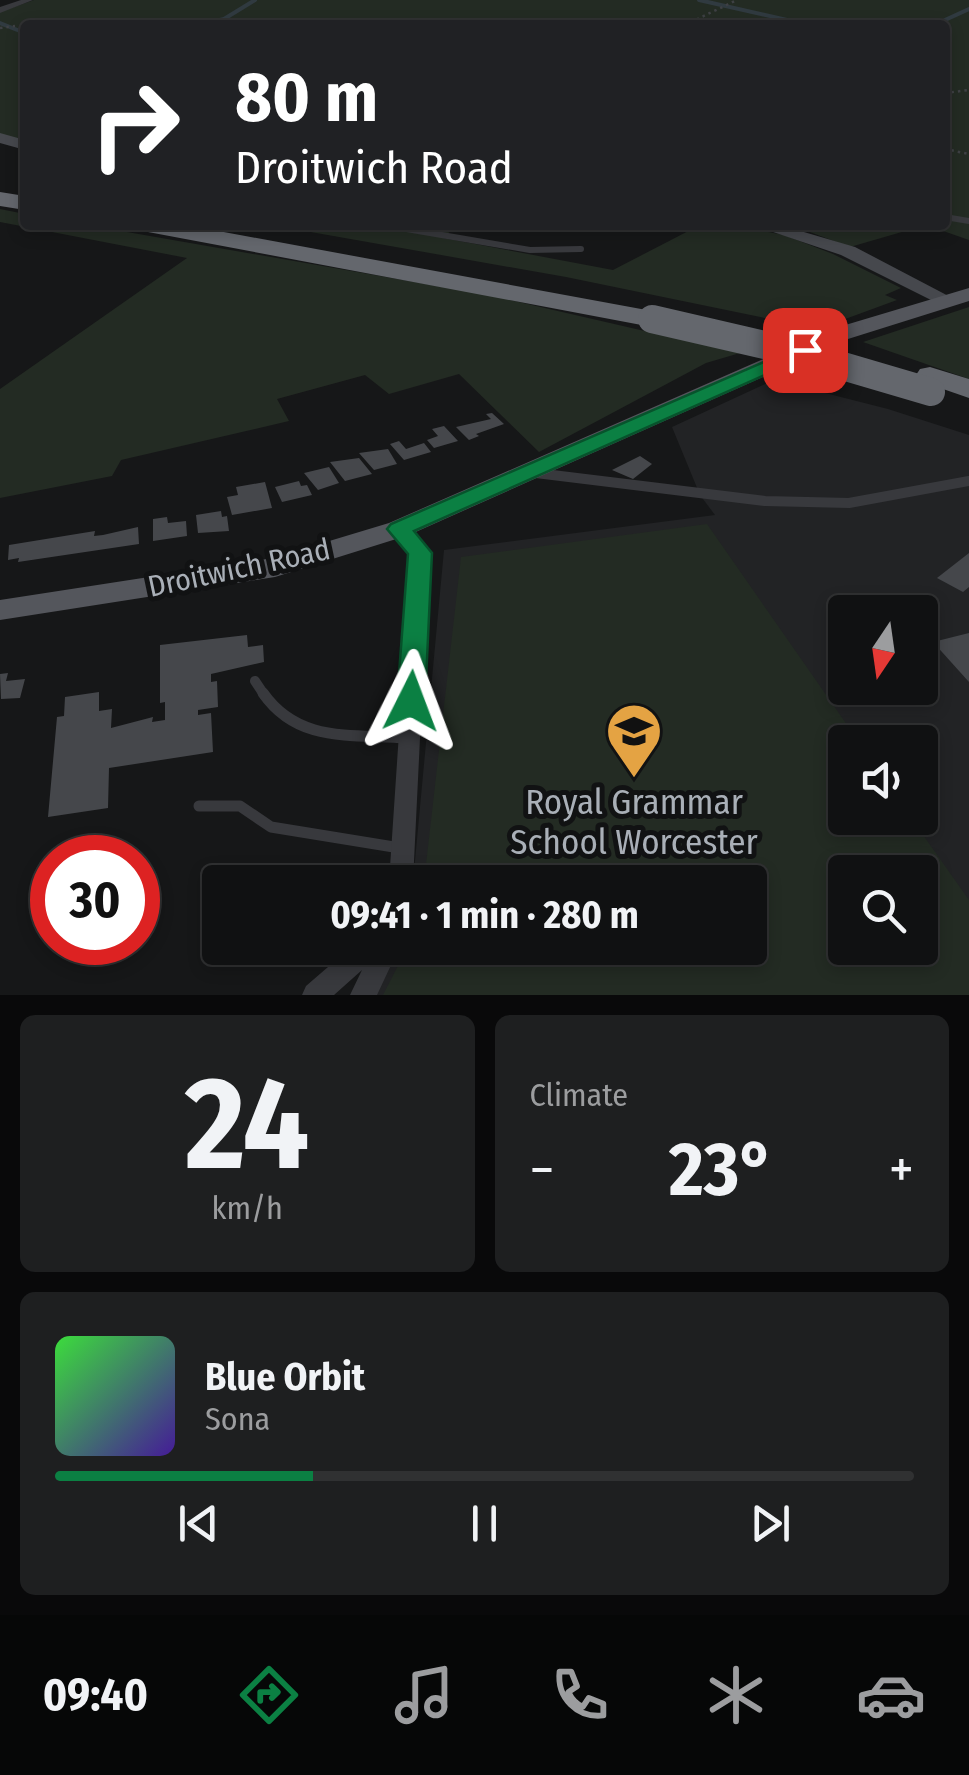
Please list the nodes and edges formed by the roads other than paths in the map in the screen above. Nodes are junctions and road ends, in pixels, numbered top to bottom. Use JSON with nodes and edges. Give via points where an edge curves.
{"nodes":[{"id":1,"x":29,"y":0,"type":"edge"},
{"id":2,"x":0,"y":10,"type":"edge"},
{"id":3,"x":177,"y":230,"type":"edge"},
{"id":4,"x":251,"y":230,"type":"edge"},
{"id":5,"x":412,"y":230,"type":"edge"},
{"id":6,"x":797,"y":230,"type":"edge"},
{"id":7,"x":581,"y":249,"type":"dead end"},
{"id":8,"x":958,"y":298,"type":"edge"},
{"id":9,"x":661,"y":313,"type":"junction"},
{"id":10,"x":931,"y":384,"type":"junction"},
{"id":11,"x":969,"y":390,"type":"edge"},
{"id":12,"x":969,"y":406,"type":"edge"},
{"id":13,"x":527,"y":472,"type":"junction"},
{"id":14,"x":968,"y":482,"type":"edge"},
{"id":15,"x":399,"y":529,"type":"junction"},
{"id":16,"x":0,"y":610,"type":"edge"},
{"id":17,"x":255,"y":682,"type":"dead end"},
{"id":18,"x":409,"y":738,"type":"junction"},
{"id":19,"x":199,"y":806,"type":"dead end"},
{"id":20,"x":403,"y":848,"type":"junction"},
{"id":21,"x":402,"y":865,"type":"edge"},
{"id":22,"x":349,"y":965,"type":"edge"},
{"id":23,"x":378,"y":965,"type":"edge"},
{"id":24,"x":315,"y":995,"type":"edge"},
{"id":25,"x":363,"y":995,"type":"edge"}],
"edges":[{"from":1,"to":2,"type":"street"},
{"from":3,"to":9,"type":"highway"},
{"from":4,"to":9,"type":"highway"},
{"from":5,"to":7,"type":"lane","via":[[530,250]]},
{"from":6,"to":8,"type":"street"},
{"from":8,"to":13,"type":"main road","name":"Droitwich Road","via":[[840,334]]},
{"from":9,"to":10,"type":"highway","bridge":true},
{"from":10,"to":11,"type":"highway"},
{"from":10,"to":12,"type":"highway"},
{"from":13,"to":14,"type":"lane","via":[[733,498],[832,502]]},
{"from":13,"to":15,"type":"main road","name":"Droitwich Road"},
{"from":15,"to":16,"type":"main road","name":"Droitwich Road","via":[[275,566]]},
{"from":15,"to":18,"type":"street","via":[[420,553]]},
{"from":17,"to":18,"type":"lane","via":[[280,716],[308,730]]},
{"from":18,"to":20,"type":"street"},
{"from":19,"to":20,"type":"lane","via":[[240,806],[271,827]]},
{"from":20,"to":21,"type":"street"},
{"from":22,"to":24,"type":"street"},
{"from":23,"to":25,"type":"street"}]}
